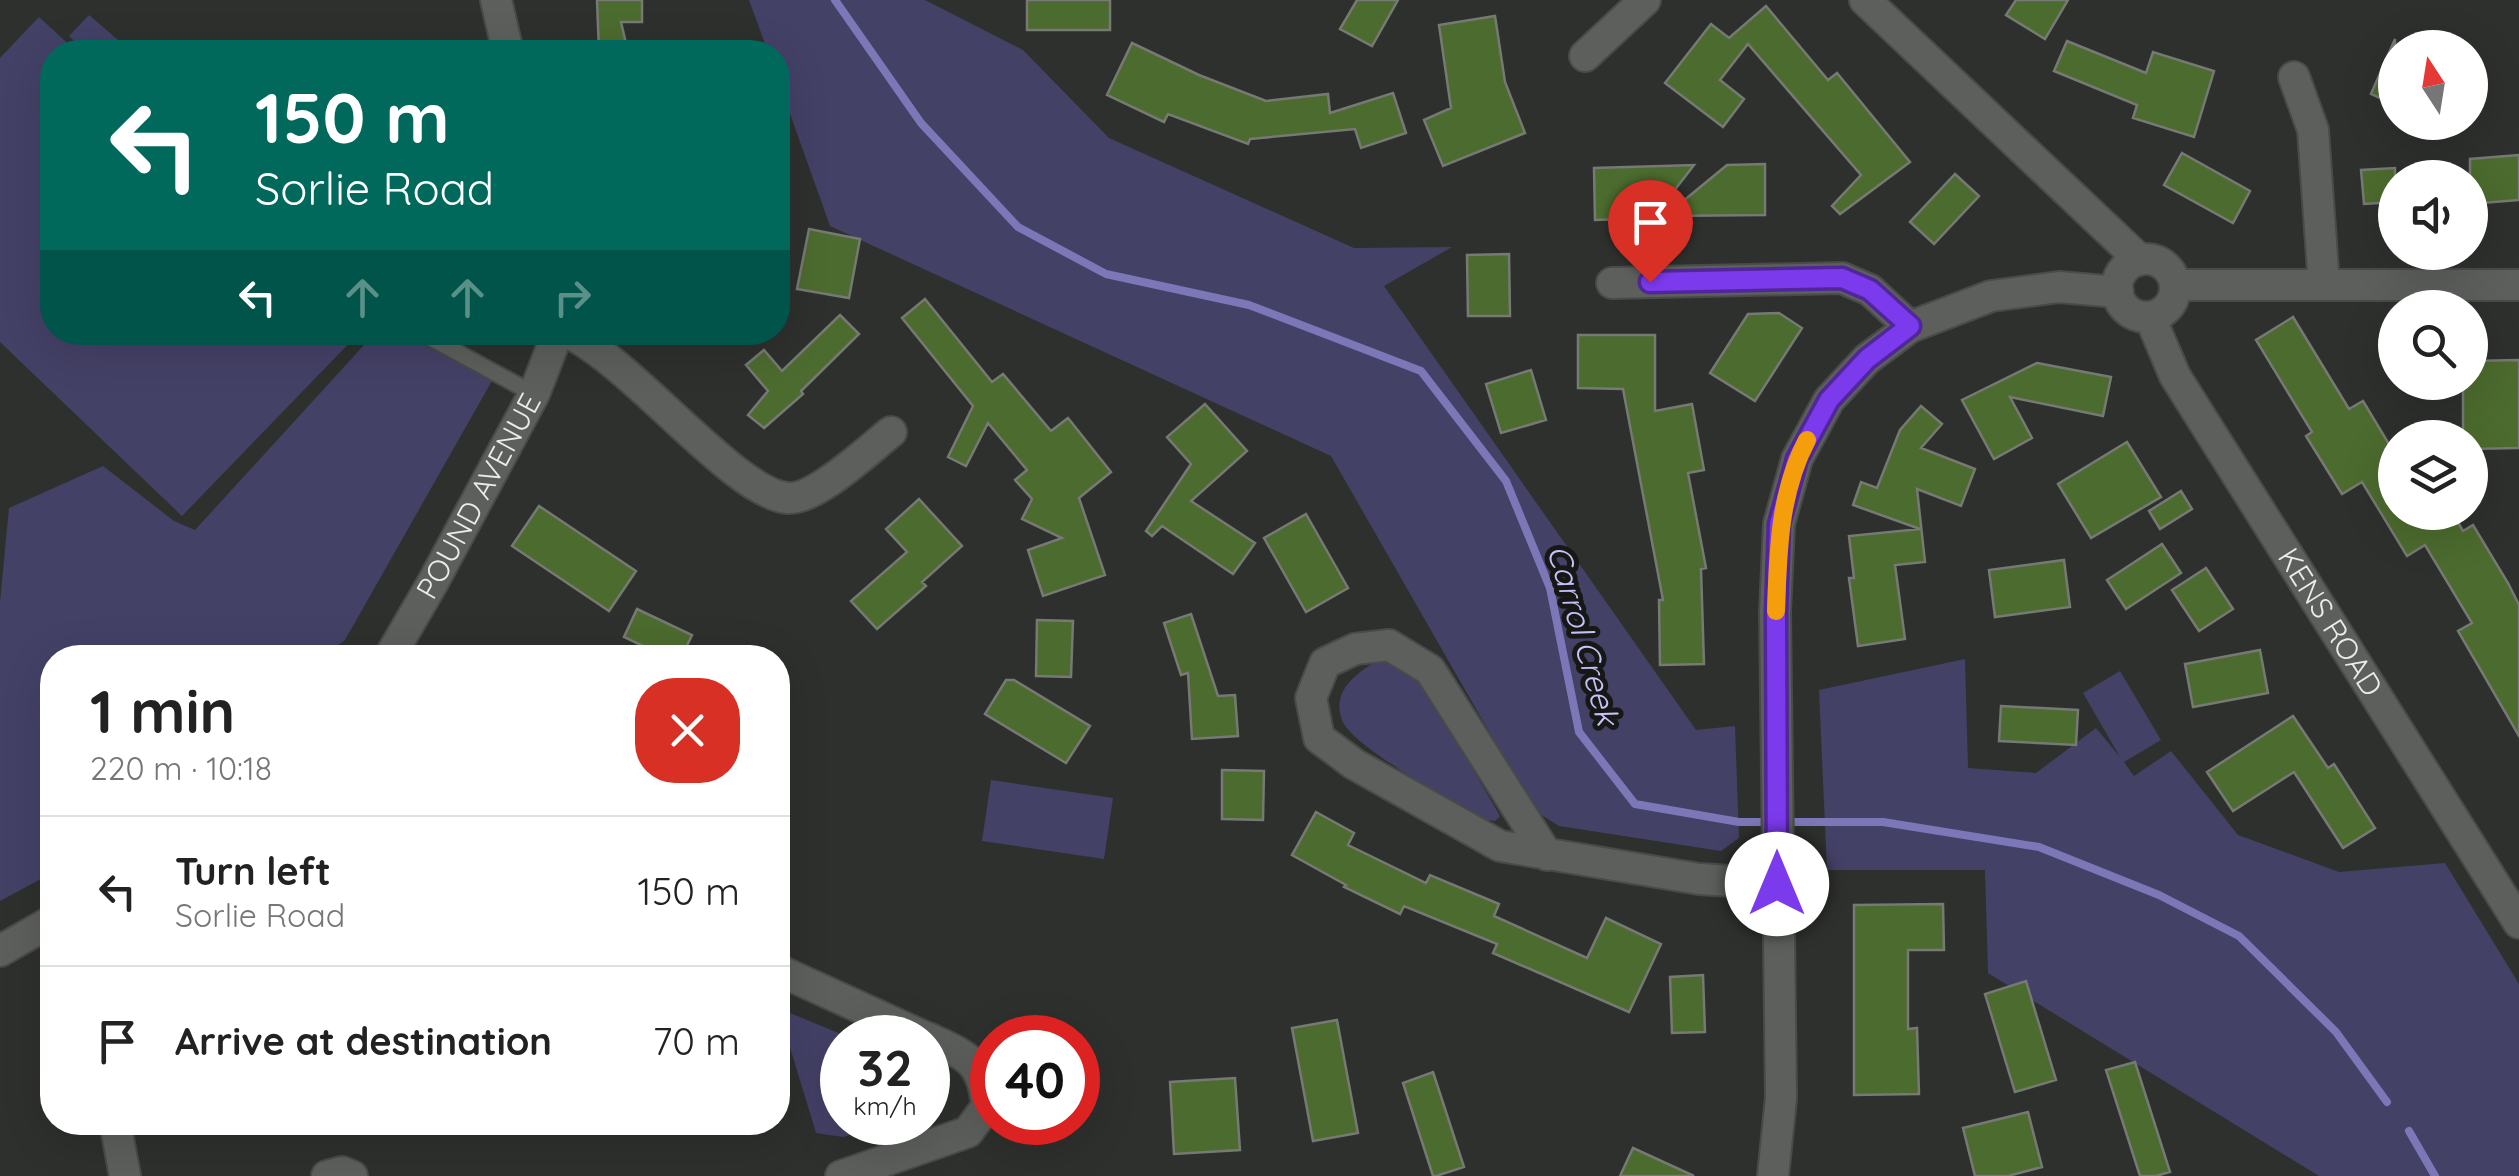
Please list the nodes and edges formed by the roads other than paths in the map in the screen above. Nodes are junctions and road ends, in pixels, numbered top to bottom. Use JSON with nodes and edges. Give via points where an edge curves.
{"nodes":[{"id":1,"x":496,"y":0,"type":"edge"},
{"id":2,"x":1645,"y":0,"type":"edge"},
{"id":3,"x":1865,"y":0,"type":"edge"},
{"id":4,"x":505,"y":40,"type":"edge"},
{"id":5,"x":1585,"y":56,"type":"dead end"},
{"id":6,"x":2294,"y":78,"type":"dead end"},
{"id":7,"x":2140,"y":260,"type":"junction"},
{"id":8,"x":1612,"y":282,"type":"dead end"},
{"id":9,"x":2175,"y":284,"type":"junction"},
{"id":10,"x":2324,"y":285,"type":"junction"},
{"id":11,"x":2519,"y":285,"type":"edge"},
{"id":12,"x":2118,"y":292,"type":"junction"},
{"id":13,"x":2150,"y":317,"type":"junction"},
{"id":14,"x":1910,"y":326,"type":"junction"},
{"id":15,"x":444,"y":345,"type":"edge"},
{"id":16,"x":553,"y":345,"type":"edge"},
{"id":17,"x":589,"y":345,"type":"edge"},
{"id":18,"x":534,"y":394,"type":"junction"},
{"id":19,"x":891,"y":432,"type":"dead end"},
{"id":20,"x":397,"y":645,"type":"edge"},
{"id":21,"x":1547,"y":854,"type":"junction"},
{"id":22,"x":1777,"y":884,"type":"junction"},
{"id":23,"x":2519,"y":922,"type":"edge"},
{"id":24,"x":40,"y":928,"type":"edge"},
{"id":25,"x":0,"y":951,"type":"edge"},
{"id":26,"x":790,"y":975,"type":"edge"},
{"id":27,"x":877,"y":1015,"type":"edge"},
{"id":28,"x":950,"y":1049,"type":"edge"},
{"id":29,"x":117,"y":1135,"type":"edge"},
{"id":30,"x":950,"y":1138,"type":"edge"},
{"id":31,"x":930,"y":1145,"type":"edge"},
{"id":32,"x":125,"y":1176,"type":"edge"},
{"id":33,"x":327,"y":1176,"type":"edge"},
{"id":34,"x":352,"y":1176,"type":"edge"},
{"id":35,"x":841,"y":1176,"type":"edge"},
{"id":36,"x":1773,"y":1176,"type":"edge"}],
"edges":[{"from":1,"to":4,"type":"street"},
{"from":2,"to":5,"type":"street"},
{"from":3,"to":7,"type":"street"},
{"from":6,"to":10,"type":"street","via":[[2313,130]]},
{"from":7,"to":9,"type":"street","via":[[2166,266]]},
{"from":7,"to":12,"type":"street","via":[[2123,272]]},
{"from":8,"to":14,"type":"street","via":[[1842,278],[1870,290]]},
{"from":9,"to":10,"type":"street"},
{"from":9,"to":13,"type":"street","via":[[2170,306]]},
{"from":10,"to":11,"type":"street"},
{"from":12,"to":13,"type":"street","via":[[2130,312]]},
{"from":12,"to":14,"type":"street","via":[[2059,287],[1991,296]]},
{"from":13,"to":23,"type":"street","name":"KENS ROAD","via":[[2175,376]]},
{"from":14,"to":22,"type":"street","via":[[1829,400],[1797,459],[1779,524]]},
{"from":15,"to":18,"type":"lane"},
{"from":16,"to":18,"type":"street","name":"POUND AVENUE"},
{"from":17,"to":19,"type":"street","via":[[755,487],[789,498],[813,491]]},
{"from":18,"to":20,"type":"street","name":"POUND AVENUE"},
{"from":21,"to":21,"type":"street","via":[[1500,846],[1319,738],[1311,698],[1326,663],[1355,649],[1389,644],[1430,670]]},
{"from":21,"to":22,"type":"street","via":[[1698,879]]},
{"from":22,"to":36,"type":"street","via":[[1781,1098]]},
{"from":24,"to":25,"type":"street"},
{"from":26,"to":27,"type":"street"},
{"from":28,"to":30,"type":"street","via":[[984,1076],[987,1106],[968,1132]]},
{"from":29,"to":32,"type":"street"},
{"from":31,"to":35,"type":"street"},
{"from":33,"to":34,"type":"street"}]}
